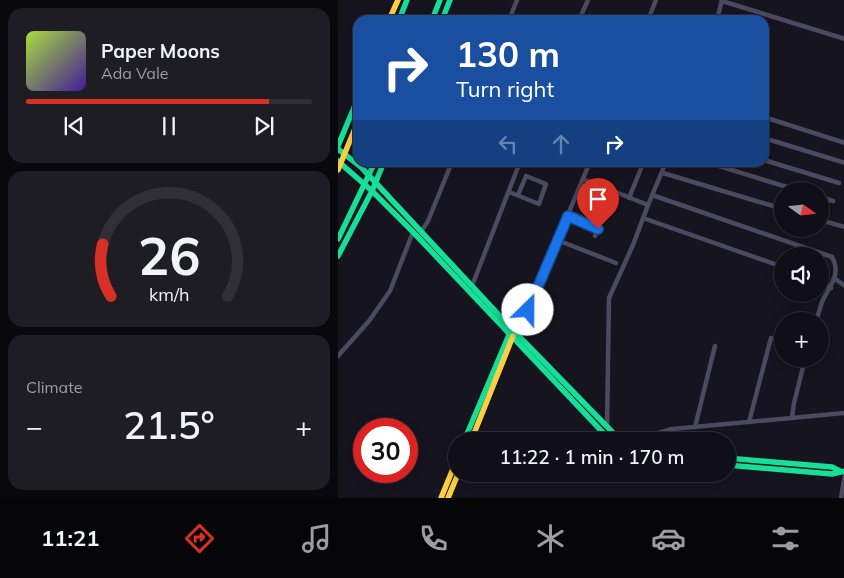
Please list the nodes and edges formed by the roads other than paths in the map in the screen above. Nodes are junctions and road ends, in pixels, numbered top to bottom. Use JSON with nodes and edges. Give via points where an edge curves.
{"nodes":[{"id":1,"x":398,"y":0,"type":"edge"},
{"id":2,"x":407,"y":0,"type":"edge"},
{"id":3,"x":440,"y":0,"type":"edge"},
{"id":4,"x":450,"y":0,"type":"edge"},
{"id":5,"x":517,"y":0,"type":"edge"},
{"id":6,"x":588,"y":0,"type":"edge"},
{"id":7,"x":656,"y":0,"type":"edge"},
{"id":8,"x":722,"y":0,"type":"edge"},
{"id":9,"x":392,"y":15,"type":"edge"},
{"id":10,"x":401,"y":15,"type":"edge"},
{"id":11,"x":434,"y":15,"type":"edge"},
{"id":12,"x":444,"y":15,"type":"edge"},
{"id":13,"x":511,"y":15,"type":"edge"},
{"id":14,"x":582,"y":15,"type":"edge"},
{"id":15,"x":650,"y":15,"type":"edge"},
{"id":16,"x":718,"y":15,"type":"edge"},
{"id":17,"x":769,"y":15,"type":"edge"},
{"id":18,"x":769,"y":15,"type":"edge"},
{"id":19,"x":844,"y":39,"type":"edge"},
{"id":20,"x":353,"y":110,"type":"edge"},
{"id":21,"x":769,"y":119,"type":"edge"},
{"id":22,"x":353,"y":134,"type":"edge"},
{"id":23,"x":769,"y":140,"type":"edge"},
{"id":24,"x":844,"y":143,"type":"edge"},
{"id":25,"x":338,"y":148,"type":"edge"},
{"id":26,"x":345,"y":154,"type":"junction"},
{"id":27,"x":353,"y":161,"type":"edge"},
{"id":28,"x":339,"y":162,"type":"edge"},
{"id":29,"x":769,"y":162,"type":"edge"},
{"id":30,"x":844,"y":163,"type":"edge"},
{"id":31,"x":359,"y":167,"type":"edge"},
{"id":32,"x":373,"y":167,"type":"edge"},
{"id":33,"x":382,"y":167,"type":"edge"},
{"id":34,"x":450,"y":167,"type":"edge"},
{"id":35,"x":518,"y":167,"type":"edge"},
{"id":36,"x":588,"y":167,"type":"edge"},
{"id":37,"x":642,"y":167,"type":"edge"},
{"id":38,"x":665,"y":167,"type":"edge"},
{"id":39,"x":722,"y":167,"type":"edge"},
{"id":40,"x":338,"y":170,"type":"edge"},
{"id":41,"x":663,"y":173,"type":"junction"},
{"id":42,"x":369,"y":176,"type":"junction"},
{"id":43,"x":583,"y":179,"type":"junction"},
{"id":44,"x":376,"y":183,"type":"junction"},
{"id":45,"x":774,"y":183,"type":"edge"},
{"id":46,"x":839,"y":183,"type":"dead end"},
{"id":47,"x":365,"y":185,"type":"junction"},
{"id":48,"x":372,"y":191,"type":"junction"},
{"id":49,"x":509,"y":192,"type":"junction"},
{"id":50,"x":518,"y":195,"type":"junction"},
{"id":51,"x":652,"y":195,"type":"junction"},
{"id":52,"x":629,"y":198,"type":"junction"},
{"id":53,"x":829,"y":200,"type":"edge"},
{"id":54,"x":833,"y":201,"type":"dead end"},
{"id":55,"x":648,"y":205,"type":"junction"},
{"id":56,"x":774,"y":206,"type":"edge"},
{"id":57,"x":568,"y":214,"type":"junction"},
{"id":58,"x":584,"y":218,"type":"dead end"},
{"id":59,"x":643,"y":218,"type":"junction"},
{"id":60,"x":829,"y":223,"type":"edge"},
{"id":61,"x":844,"y":227,"type":"edge"},
{"id":62,"x":413,"y":232,"type":"junction"},
{"id":63,"x":421,"y":232,"type":"junction"},
{"id":64,"x":595,"y":236,"type":"dead end"},
{"id":65,"x":338,"y":239,"type":"edge"},
{"id":66,"x":557,"y":240,"type":"junction"},
{"id":67,"x":338,"y":256,"type":"edge"},
{"id":68,"x":616,"y":263,"type":"dead end"},
{"id":69,"x":774,"y":264,"type":"edge"},
{"id":70,"x":834,"y":278,"type":"junction"},
{"id":71,"x":843,"y":285,"type":"edge"},
{"id":72,"x":472,"y":286,"type":"junction"},
{"id":73,"x":831,"y":288,"type":"joint"},
{"id":74,"x":819,"y":312,"type":"edge"},
{"id":75,"x":512,"y":333,"type":"junction"},
{"id":76,"x":771,"y":338,"type":"dead end"},
{"id":77,"x":714,"y":346,"type":"dead end"},
{"id":78,"x":338,"y":356,"type":"edge"},
{"id":79,"x":803,"y":367,"type":"edge"},
{"id":80,"x":844,"y":413,"type":"edge"},
{"id":81,"x":792,"y":417,"type":"junction"},
{"id":82,"x":749,"y":422,"type":"junction"},
{"id":83,"x":607,"y":427,"type":"junction"},
{"id":84,"x":695,"y":427,"type":"junction"},
{"id":85,"x":468,"y":432,"type":"edge"},
{"id":86,"x":474,"y":432,"type":"edge"},
{"id":87,"x":603,"y":432,"type":"edge"},
{"id":88,"x":612,"y":432,"type":"edge"},
{"id":89,"x":663,"y":432,"type":"edge"},
{"id":90,"x":736,"y":459,"type":"edge"},
{"id":91,"x":736,"y":466,"type":"edge"},
{"id":92,"x":843,"y":472,"type":"edge"},
{"id":93,"x":448,"y":481,"type":"edge"},
{"id":94,"x":455,"y":482,"type":"edge"},
{"id":95,"x":441,"y":498,"type":"edge"},
{"id":96,"x":448,"y":498,"type":"edge"},
{"id":97,"x":841,"y":498,"type":"edge"}],
"edges":[{"from":1,"to":9,"type":"street"},
{"from":2,"to":10,"type":"street"},
{"from":3,"to":11,"type":"street"},
{"from":4,"to":12,"type":"street"},
{"from":5,"to":13,"type":"street"},
{"from":6,"to":14,"type":"street"},
{"from":7,"to":15,"type":"street"},
{"from":8,"to":16,"type":"street"},
{"from":8,"to":18,"type":"street"},
{"from":17,"to":19,"type":"street"},
{"from":20,"to":25,"type":"street"},
{"from":21,"to":24,"type":"street"},
{"from":22,"to":26,"type":"street"},
{"from":23,"to":30,"type":"street"},
{"from":25,"to":26,"type":"street"},
{"from":26,"to":27,"type":"street"},
{"from":26,"to":28,"type":"street"},
{"from":28,"to":40,"type":"street"},
{"from":28,"to":47,"type":"street"},
{"from":29,"to":46,"type":"street"},
{"from":31,"to":42,"type":"street"},
{"from":32,"to":42,"type":"street"},
{"from":33,"to":44,"type":"street"},
{"from":34,"to":63,"type":"street"},
{"from":35,"to":49,"type":"street"},
{"from":36,"to":43,"type":"street"},
{"from":37,"to":52,"type":"street"},
{"from":38,"to":41,"type":"street"},
{"from":39,"to":45,"type":"street"},
{"from":41,"to":51,"type":"street"},
{"from":41,"to":56,"type":"street"},
{"from":42,"to":44,"type":"street"},
{"from":42,"to":47,"type":"street"},
{"from":43,"to":52,"type":"street"},
{"from":43,"to":57,"type":"street"},
{"from":44,"to":48,"type":"street"},
{"from":44,"to":63,"type":"street"},
{"from":47,"to":48,"type":"street"},
{"from":47,"to":65,"type":"street"},
{"from":48,"to":62,"type":"street"},
{"from":48,"to":67,"type":"street"},
{"from":49,"to":50,"type":"street"},
{"from":49,"to":72,"type":"street"},
{"from":50,"to":50,"type":"street","via":[[538,204],[546,184],[526,176]]},
{"from":51,"to":55,"type":"street"},
{"from":51,"to":70,"type":"street","via":[[828,254],[836,266]]},
{"from":52,"to":55,"type":"street"},
{"from":53,"to":54,"type":"street"},
{"from":55,"to":59,"type":"street"},
{"from":57,"to":58,"type":"street"},
{"from":57,"to":64,"type":"street","via":[[598,229]]},
{"from":57,"to":66,"type":"street"},
{"from":59,"to":69,"type":"street"},
{"from":59,"to":83,"type":"street","via":[[610,298]]},
{"from":60,"to":61,"type":"street"},
{"from":62,"to":75,"type":"street"},
{"from":62,"to":78,"type":"street","via":[[390,291]]},
{"from":63,"to":72,"type":"street"},
{"from":66,"to":68,"type":"street"},
{"from":66,"to":75,"type":"street","via":[[528,310]]},
{"from":70,"to":71,"type":"street"},
{"from":70,"to":73,"type":"street"},
{"from":72,"to":75,"type":"street"},
{"from":73,"to":74,"type":"street"},
{"from":75,"to":83,"type":"street"},
{"from":75,"to":85,"type":"street"},
{"from":75,"to":86,"type":"street"},
{"from":75,"to":87,"type":"street"},
{"from":76,"to":82,"type":"street"},
{"from":77,"to":84,"type":"street"},
{"from":79,"to":81,"type":"street"},
{"from":80,"to":81,"type":"street"},
{"from":81,"to":82,"type":"street"},
{"from":82,"to":84,"type":"street"},
{"from":83,"to":88,"type":"street"},
{"from":84,"to":89,"type":"street"},
{"from":90,"to":92,"type":"street","via":[[832,466]]},
{"from":91,"to":92,"type":"street","via":[[832,474]]},
{"from":92,"to":97,"type":"street"},
{"from":93,"to":95,"type":"street"},
{"from":94,"to":96,"type":"street"}]}
